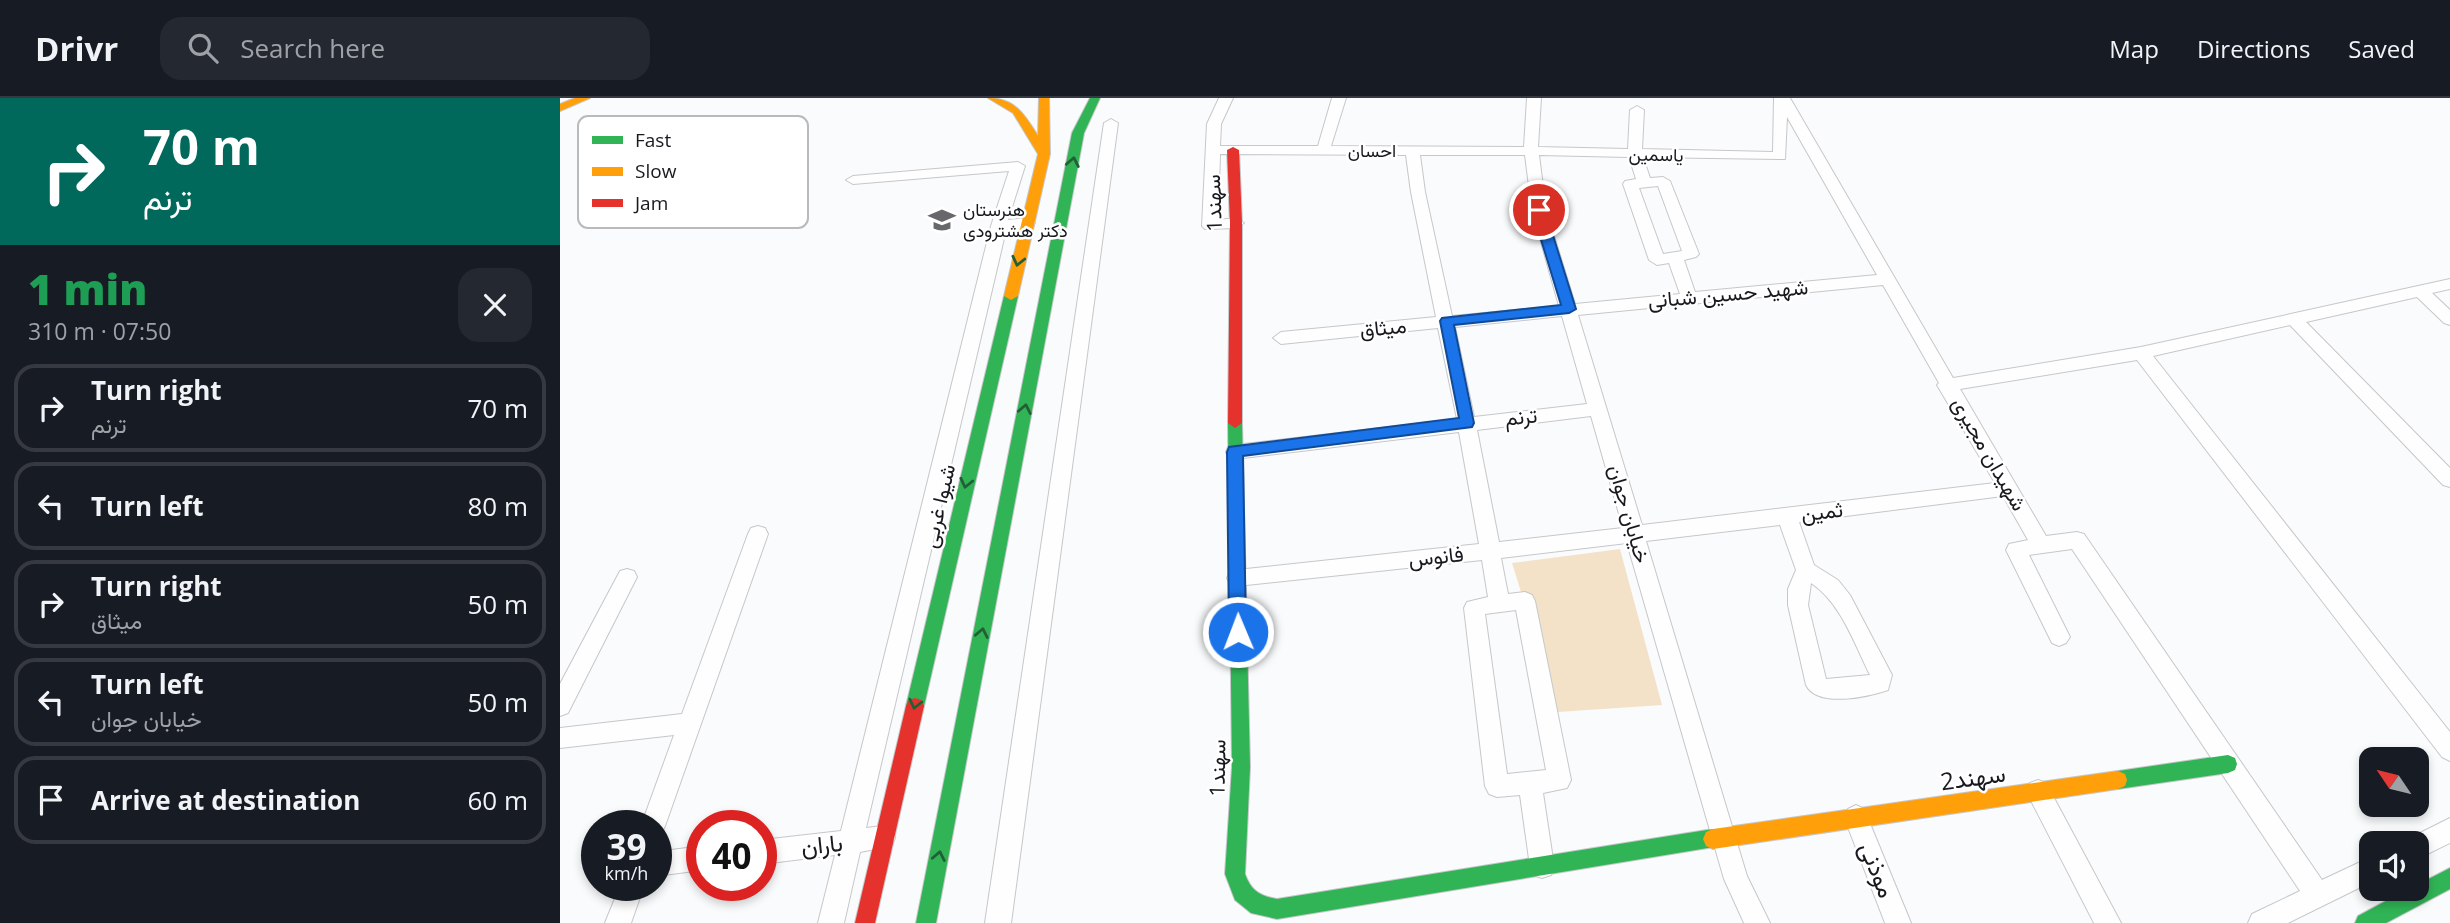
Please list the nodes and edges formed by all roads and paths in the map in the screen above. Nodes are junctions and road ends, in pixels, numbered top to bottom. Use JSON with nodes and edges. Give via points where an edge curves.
{"nodes":[{"id":1,"x":585,"y":98,"type":"edge"},
{"id":2,"x":993,"y":98,"type":"edge"},
{"id":3,"x":1044,"y":98,"type":"edge"},
{"id":4,"x":1095,"y":98,"type":"edge"},
{"id":5,"x":1226,"y":98,"type":"edge"},
{"id":6,"x":1339,"y":98,"type":"edge"},
{"id":7,"x":1534,"y":98,"type":"edge"},
{"id":8,"x":1782,"y":98,"type":"edge"},
{"id":9,"x":560,"y":108,"type":"edge"},
{"id":10,"x":1637,"y":110,"type":"dead end"},
{"id":11,"x":1111,"y":123,"type":"dead end"},
{"id":12,"x":1213,"y":150,"type":"junction"},
{"id":13,"x":1233,"y":150,"type":"junction"},
{"id":14,"x":1322,"y":151,"type":"junction"},
{"id":15,"x":1413,"y":151,"type":"junction"},
{"id":16,"x":1531,"y":151,"type":"junction"},
{"id":17,"x":1044,"y":154,"type":"junction"},
{"id":18,"x":1635,"y":155,"type":"junction"},
{"id":19,"x":853,"y":180,"type":"dead end"},
{"id":20,"x":1644,"y":183,"type":"junction"},
{"id":21,"x":1027,"y":223,"type":"junction"},
{"id":22,"x":1236,"y":223,"type":"junction"},
{"id":23,"x":999,"y":226,"type":"junction"},
{"id":24,"x":1675,"y":257,"type":"junction"},
{"id":25,"x":1888,"y":279,"type":"junction"},
{"id":26,"x":2450,"y":284,"type":"edge"},
{"id":27,"x":2419,"y":290,"type":"junction"},
{"id":28,"x":1689,"y":298,"type":"junction"},
{"id":29,"x":1569,"y":309,"type":"junction"},
{"id":30,"x":2293,"y":318,"type":"junction"},
{"id":31,"x":2450,"y":318,"type":"edge"},
{"id":32,"x":1446,"y":321,"type":"junction"},
{"id":33,"x":1281,"y":338,"type":"dead end"},
{"id":34,"x":2141,"y":353,"type":"junction"},
{"id":35,"x":1947,"y":385,"type":"junction"},
{"id":36,"x":1598,"y":409,"type":"junction"},
{"id":37,"x":1467,"y":423,"type":"junction"},
{"id":38,"x":1235,"y":452,"type":"junction"},
{"id":39,"x":2450,"y":480,"type":"edge"},
{"id":40,"x":2008,"y":488,"type":"junction"},
{"id":41,"x":1787,"y":516,"type":"junction"},
{"id":42,"x":758,"y":534,"type":"dead end"},
{"id":43,"x":1635,"y":534,"type":"junction"},
{"id":44,"x":2041,"y":545,"type":"junction"},
{"id":45,"x":1491,"y":551,"type":"junction"},
{"id":46,"x":1806,"y":570,"type":"junction"},
{"id":47,"x":627,"y":577,"type":"dead end"},
{"id":48,"x":1237,"y":578,"type":"junction"},
{"id":49,"x":1499,"y":603,"type":"junction"},
{"id":50,"x":2059,"y":637,"type":"dead end"},
{"id":51,"x":560,"y":706,"type":"edge"},
{"id":52,"x":690,"y":723,"type":"junction"},
{"id":53,"x":560,"y":738,"type":"edge"},
{"id":54,"x":2450,"y":750,"type":"edge"},
{"id":55,"x":2228,"y":764,"type":"junction"},
{"id":56,"x":1530,"y":783,"type":"junction"},
{"id":57,"x":2038,"y":791,"type":"junction"},
{"id":58,"x":659,"y":810,"type":"edge"},
{"id":59,"x":1856,"y":817,"type":"junction"},
{"id":60,"x":2450,"y":830,"type":"edge"},
{"id":61,"x":1725,"y":837,"type":"junction"},
{"id":62,"x":883,"y":838,"type":"junction"},
{"id":63,"x":2429,"y":841,"type":"edge"},
{"id":64,"x":848,"y":842,"type":"junction"},
{"id":65,"x":777,"y":850,"type":"edge"},
{"id":66,"x":1542,"y":866,"type":"junction"},
{"id":67,"x":2359,"y":875,"type":"edge"},
{"id":68,"x":2450,"y":878,"type":"edge"},
{"id":69,"x":2318,"y":895,"type":"junction"},
{"id":70,"x":626,"y":901,"type":"edge"},
{"id":71,"x":618,"y":923,"type":"edge"},
{"id":72,"x":831,"y":923,"type":"edge"},
{"id":73,"x":864,"y":923,"type":"edge"},
{"id":74,"x":926,"y":923,"type":"edge"},
{"id":75,"x":998,"y":923,"type":"edge"},
{"id":76,"x":1757,"y":923,"type":"edge"},
{"id":77,"x":1898,"y":923,"type":"edge"},
{"id":78,"x":2108,"y":923,"type":"edge"},
{"id":79,"x":2261,"y":923,"type":"edge"},
{"id":80,"x":2365,"y":923,"type":"edge"}],
"edges":[{"from":1,"to":9,"type":"street"},
{"from":2,"to":17,"type":"street","via":[[1017,111]]},
{"from":3,"to":17,"type":"street","name":"شیوا غربی"},
{"from":74,"to":4,"type":"street","one_way":true,"via":[[1078,133]]},
{"from":5,"to":12,"type":"street","via":[[1214,124]]},
{"from":6,"to":14,"type":"street"},
{"from":7,"to":16,"type":"street","name":"خیابان جوان"},
{"from":8,"to":18,"type":"street","name":"یاسمین","via":[[1780,156]]},
{"from":8,"to":25,"type":"street","name":"شهیدان مجیری"},
{"from":10,"to":18,"type":"street"},
{"from":11,"to":75,"type":"street"},
{"from":12,"to":13,"type":"street","name":"احسان"},
{"from":12,"to":22,"type":"street","via":[[1210,226]]},
{"from":13,"to":14,"type":"street","name":"احسان"},
{"from":13,"to":22,"type":"street","name":"1سهند"},
{"from":14,"to":15,"type":"street","name":"احسان"},
{"from":15,"to":16,"type":"street","name":"احسان"},
{"from":15,"to":32,"type":"street"},
{"from":16,"to":18,"type":"street","name":"یاسمین"},
{"from":16,"to":29,"type":"street","name":"خیابان جوان","via":[[1539,210]]},
{"from":17,"to":21,"type":"street","name":"شیوا غربی"},
{"from":18,"to":20,"type":"street"},
{"from":19,"to":23,"type":"street","via":[[1018,166]]},
{"from":20,"to":24,"type":"street","via":[[1630,184],[1657,260]]},
{"from":20,"to":24,"type":"street","via":[[1663,181],[1691,254]]},
{"from":21,"to":23,"type":"street"},
{"from":21,"to":62,"type":"street","name":"شیوا غربی","one_way":true},
{"from":22,"to":38,"type":"street","name":"1سهند"},
{"from":23,"to":64,"type":"street"},
{"from":24,"to":28,"type":"street"},
{"from":25,"to":28,"type":"street","name":"شهید حسین شبانی"},
{"from":25,"to":35,"type":"street","name":"شهیدان مجیری"},
{"from":26,"to":27,"type":"street"},
{"from":27,"to":30,"type":"street"},
{"from":27,"to":31,"type":"street"},
{"from":28,"to":29,"type":"street","name":"شهید حسین شبانی"},
{"from":29,"to":32,"type":"street","name":"میثاق"},
{"from":29,"to":36,"type":"street","name":"خیابان جوان"},
{"from":30,"to":34,"type":"street"},
{"from":30,"to":39,"type":"street"},
{"from":32,"to":33,"type":"street","name":"میثاق"},
{"from":32,"to":37,"type":"street"},
{"from":34,"to":35,"type":"street"},
{"from":34,"to":54,"type":"street"},
{"from":35,"to":40,"type":"street","name":"شهیدان مجیری"},
{"from":36,"to":37,"type":"street","name":"ترنم"},
{"from":36,"to":43,"type":"street","name":"خیابان جوان"},
{"from":37,"to":38,"type":"street","name":"ترنم"},
{"from":37,"to":45,"type":"street"},
{"from":38,"to":48,"type":"street","name":"1سهند"},
{"from":40,"to":41,"type":"street","name":"ثمین"},
{"from":40,"to":44,"type":"street","name":"شهیدان مجیری"},
{"from":41,"to":43,"type":"street","name":"ثمین"},
{"from":41,"to":46,"type":"street"},
{"from":42,"to":52,"type":"street"},
{"from":43,"to":45,"type":"street","name":"فانوس"},
{"from":43,"to":61,"type":"street","name":"خیابان جوان"},
{"from":44,"to":50,"type":"street","via":[[2016,550]]},
{"from":44,"to":55,"type":"street","via":[[2077,540]]},
{"from":45,"to":48,"type":"street","name":"فانوس"},
{"from":45,"to":49,"type":"street"},
{"from":46,"to":46,"type":"street","via":[[1798,589],[1798,605],[1816,685],[1825,690],[1880,683],[1881,675],[1843,601],[1831,586]]},
{"from":47,"to":51,"type":"street"},
{"from":48,"to":66,"type":"street","name":"1سهند","via":[[1241,768],[1235,874],[1242,892],[1258,906],[1277,909]]},
{"from":49,"to":56,"type":"street","via":[[1525,601],[1559,780]]},
{"from":49,"to":56,"type":"street","via":[[1474,608],[1497,786]]},
{"from":52,"to":53,"type":"street"},
{"from":52,"to":58,"type":"street"},
{"from":55,"to":57,"type":"street","name":"2سهند"},
{"from":55,"to":69,"type":"street"},
{"from":56,"to":66,"type":"street"},
{"from":57,"to":59,"type":"street","name":"2سهند"},
{"from":57,"to":78,"type":"street"},
{"from":59,"to":61,"type":"street","name":"2سهند"},
{"from":59,"to":77,"type":"street","name":"موذنی"},
{"from":60,"to":63,"type":"street"},
{"from":61,"to":66,"type":"street","name":"1سهند"},
{"from":61,"to":76,"type":"street","name":"خیابان جوان","via":[[1736,879]]},
{"from":62,"to":64,"type":"street","name":"باران"},
{"from":62,"to":73,"type":"street","name":"شیوا غربی"},
{"from":64,"to":65,"type":"street","name":"باران"},
{"from":64,"to":72,"type":"street"},
{"from":67,"to":69,"type":"street"},
{"from":68,"to":80,"type":"street"},
{"from":69,"to":79,"type":"street"},
{"from":70,"to":71,"type":"street"}]}
